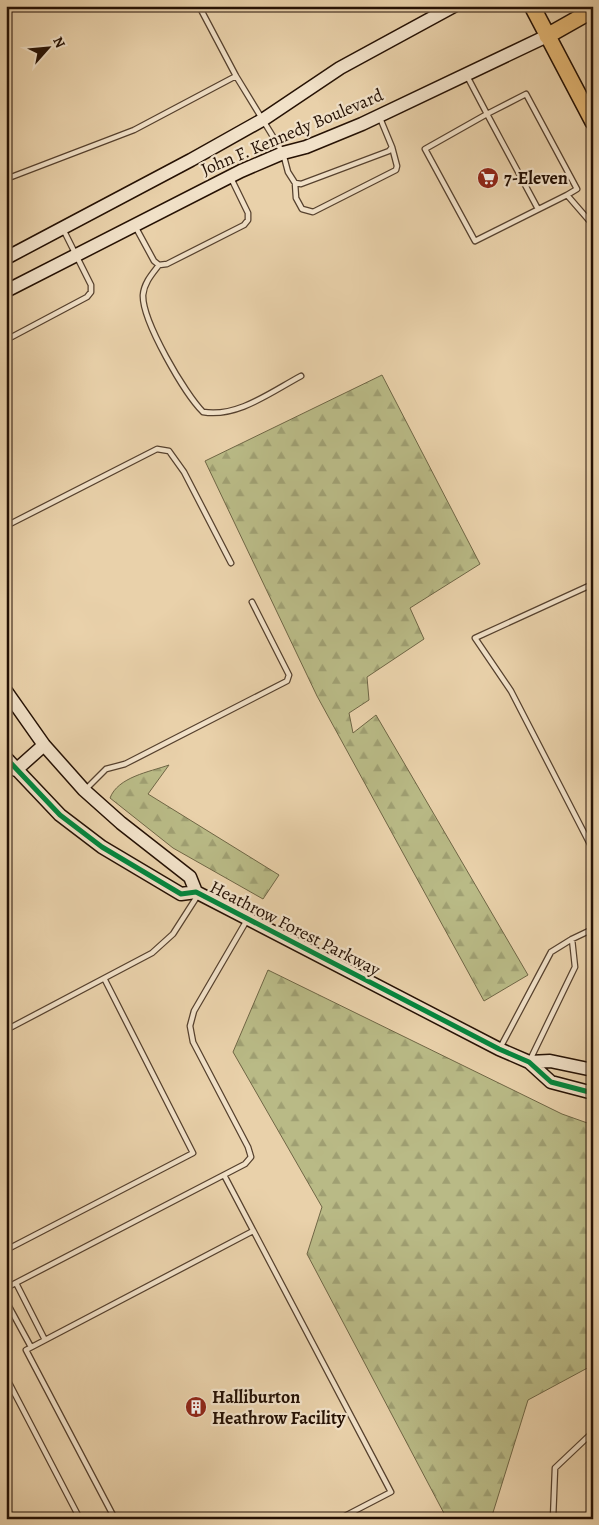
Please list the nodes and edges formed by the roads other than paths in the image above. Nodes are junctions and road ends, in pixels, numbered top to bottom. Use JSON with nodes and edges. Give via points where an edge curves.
{"nodes":[{"id":1,"x":199,"y":6,"type":"edge"},
{"id":2,"x":454,"y":6,"type":"edge"},
{"id":3,"x":532,"y":6,"type":"edge"},
{"id":4,"x":593,"y":10,"type":"edge"},
{"id":5,"x":547,"y":36,"type":"junction"},
{"id":6,"x":466,"y":74,"type":"junction"},
{"id":7,"x":236,"y":76,"type":"junction"},
{"id":8,"x":487,"y":114,"type":"junction"},
{"id":9,"x":380,"y":116,"type":"junction"},
{"id":10,"x":264,"y":119,"type":"junction"},
{"id":11,"x":593,"y":122,"type":"edge"},
{"id":12,"x":392,"y":147,"type":"junction"},
{"id":13,"x":283,"y":153,"type":"junction"},
{"id":14,"x":230,"y":176,"type":"junction"},
{"id":15,"x":6,"y":179,"type":"edge"},
{"id":16,"x":295,"y":183,"type":"junction"},
{"id":17,"x":567,"y":195,"type":"junction"},
{"id":18,"x":538,"y":209,"type":"junction"},
{"id":19,"x":135,"y":224,"type":"junction"},
{"id":20,"x":593,"y":225,"type":"edge"},
{"id":21,"x":62,"y":228,"type":"junction"},
{"id":22,"x":76,"y":254,"type":"junction"},
{"id":23,"x":6,"y":258,"type":"edge"},
{"id":24,"x":159,"y":265,"type":"junction"},
{"id":25,"x":6,"y":291,"type":"edge"},
{"id":26,"x":6,"y":340,"type":"edge"},
{"id":27,"x":300,"y":376,"type":"dead end"},
{"id":28,"x":6,"y":526,"type":"edge"},
{"id":29,"x":231,"y":563,"type":"dead end"},
{"id":30,"x":593,"y":584,"type":"edge"},
{"id":31,"x":252,"y":602,"type":"dead end"},
{"id":32,"x":6,"y":691,"type":"edge"},
{"id":33,"x":44,"y":745,"type":"junction"},
{"id":34,"x":6,"y":758,"type":"edge"},
{"id":35,"x":16,"y":770,"type":"junction"},
{"id":36,"x":84,"y":790,"type":"junction"},
{"id":37,"x":593,"y":850,"type":"edge"},
{"id":38,"x":197,"y":893,"type":"junction"},
{"id":39,"x":247,"y":918,"type":"junction"},
{"id":40,"x":593,"y":929,"type":"edge"},
{"id":41,"x":572,"y":939,"type":"junction"},
{"id":42,"x":105,"y":980,"type":"junction"},
{"id":43,"x":6,"y":1030,"type":"edge"},
{"id":44,"x":499,"y":1049,"type":"junction"},
{"id":45,"x":529,"y":1062,"type":"junction"},
{"id":46,"x":593,"y":1070,"type":"edge"},
{"id":47,"x":593,"y":1093,"type":"edge"},
{"id":48,"x":224,"y":1175,"type":"junction"},
{"id":49,"x":254,"y":1231,"type":"junction"},
{"id":50,"x":6,"y":1250,"type":"edge"},
{"id":51,"x":16,"y":1283,"type":"junction"},
{"id":52,"x":6,"y":1288,"type":"edge"},
{"id":53,"x":6,"y":1301,"type":"edge"},
{"id":54,"x":45,"y":1340,"type":"junction"},
{"id":55,"x":31,"y":1347,"type":"junction"},
{"id":56,"x":6,"y":1377,"type":"edge"},
{"id":57,"x":593,"y":1432,"type":"edge"},
{"id":58,"x":80,"y":1519,"type":"edge"},
{"id":59,"x":115,"y":1519,"type":"edge"},
{"id":60,"x":339,"y":1519,"type":"edge"},
{"id":61,"x":553,"y":1519,"type":"edge"}],
"edges":[{"from":1,"to":7,"type":"lane"},
{"from":2,"to":10,"type":"main road","name":"John F. Kennedy Boulevard","via":[[340,68]]},
{"from":3,"to":5,"type":"main road"},
{"from":4,"to":5,"type":"main road","name":"John F. Kennedy Boulevard"},
{"from":5,"to":6,"type":"main road","name":"John F. Kennedy Boulevard"},
{"from":5,"to":11,"type":"main road"},
{"from":6,"to":8,"type":"lane"},
{"from":6,"to":9,"type":"main road","name":"John F. Kennedy Boulevard"},
{"from":7,"to":10,"type":"lane"},
{"from":7,"to":15,"type":"lane","via":[[134,130]]},
{"from":8,"to":17,"type":"lane","via":[[526,94],[577,189]]},
{"from":8,"to":18,"type":"lane"},
{"from":8,"to":18,"type":"lane","via":[[425,149],[475,241]]},
{"from":9,"to":12,"type":"lane"},
{"from":9,"to":13,"type":"main road","name":"John F. Kennedy Boulevard","via":[[306,147]]},
{"from":10,"to":13,"type":"lane"},
{"from":10,"to":21,"type":"main road","name":"John F. Kennedy Boulevard"},
{"from":12,"to":16,"type":"lane","via":[[389,151],[301,184]]},
{"from":12,"to":16,"type":"lane","via":[[396,170],[313,212],[302,208],[296,198]]},
{"from":13,"to":14,"type":"main road","name":"John F. Kennedy Boulevard"},
{"from":13,"to":16,"type":"lane"},
{"from":14,"to":19,"type":"main road","name":"John F. Kennedy Boulevard"},
{"from":14,"to":24,"type":"lane","via":[[248,220],[167,264]]},
{"from":17,"to":18,"type":"lane"},
{"from":17,"to":20,"type":"lane"},
{"from":19,"to":22,"type":"main road","name":"John F. Kennedy Boulevard"},
{"from":19,"to":24,"type":"lane"},
{"from":21,"to":22,"type":"lane"},
{"from":21,"to":23,"type":"main road","name":"John F. Kennedy Boulevard"},
{"from":22,"to":25,"type":"main road","name":"John F. Kennedy Boulevard"},
{"from":22,"to":26,"type":"lane","via":[[91,285],[87,297]]},
{"from":24,"to":27,"type":"lane","via":[[146,282],[144,310],[172,366],[203,412],[223,414]]},
{"from":28,"to":29,"type":"lane","via":[[157,449],[169,451],[184,472]]},
{"from":30,"to":37,"type":"lane","via":[[475,638],[510,691]]},
{"from":31,"to":36,"type":"lane","via":[[289,675],[287,681],[125,764],[106,769]]},
{"from":32,"to":33,"type":"main road","name":"Heathrow Forest Parkway"},
{"from":33,"to":35,"type":"main road"},
{"from":33,"to":36,"type":"main road","name":"Heathrow Forest Parkway"},
{"from":34,"to":35,"type":"main road","name":"Heathrow Forest Parkway"},
{"from":35,"to":38,"type":"main road","name":"Heathrow Forest Parkway","via":[[60,815],[102,847],[181,894]]},
{"from":36,"to":38,"type":"main road","name":"Heathrow Forest Parkway","via":[[190,877]]},
{"from":38,"to":39,"type":"main road","name":"Heathrow Forest Parkway"},
{"from":38,"to":42,"type":"lane","via":[[179,927],[160,948]]},
{"from":39,"to":44,"type":"main road","name":"Heathrow Forest Parkway"},
{"from":39,"to":48,"type":"lane","via":[[194,1011],[190,1026],[193,1042],[251,1157],[246,1164]]},
{"from":40,"to":41,"type":"lane"},
{"from":41,"to":44,"type":"lane","via":[[551,952]]},
{"from":41,"to":45,"type":"lane","via":[[574,967]]},
{"from":42,"to":43,"type":"lane"},
{"from":42,"to":50,"type":"lane","via":[[193,1153]]},
{"from":44,"to":45,"type":"main road","name":"Heathrow Forest Parkway"},
{"from":45,"to":46,"type":"main road","name":"Heathrow Forest Parkway","via":[[550,1061]]},
{"from":45,"to":47,"type":"main road","name":"Heathrow Forest Parkway","via":[[551,1082]]},
{"from":48,"to":49,"type":"lane"},
{"from":48,"to":51,"type":"lane"},
{"from":49,"to":54,"type":"lane"},
{"from":49,"to":60,"type":"lane","via":[[391,1492]]},
{"from":51,"to":52,"type":"lane"},
{"from":51,"to":54,"type":"lane"},
{"from":53,"to":55,"type":"lane"},
{"from":54,"to":55,"type":"lane"},
{"from":55,"to":59,"type":"lane","via":[[26,1350]]},
{"from":56,"to":58,"type":"lane"},
{"from":57,"to":61,"type":"lane","via":[[555,1468]]}]}
